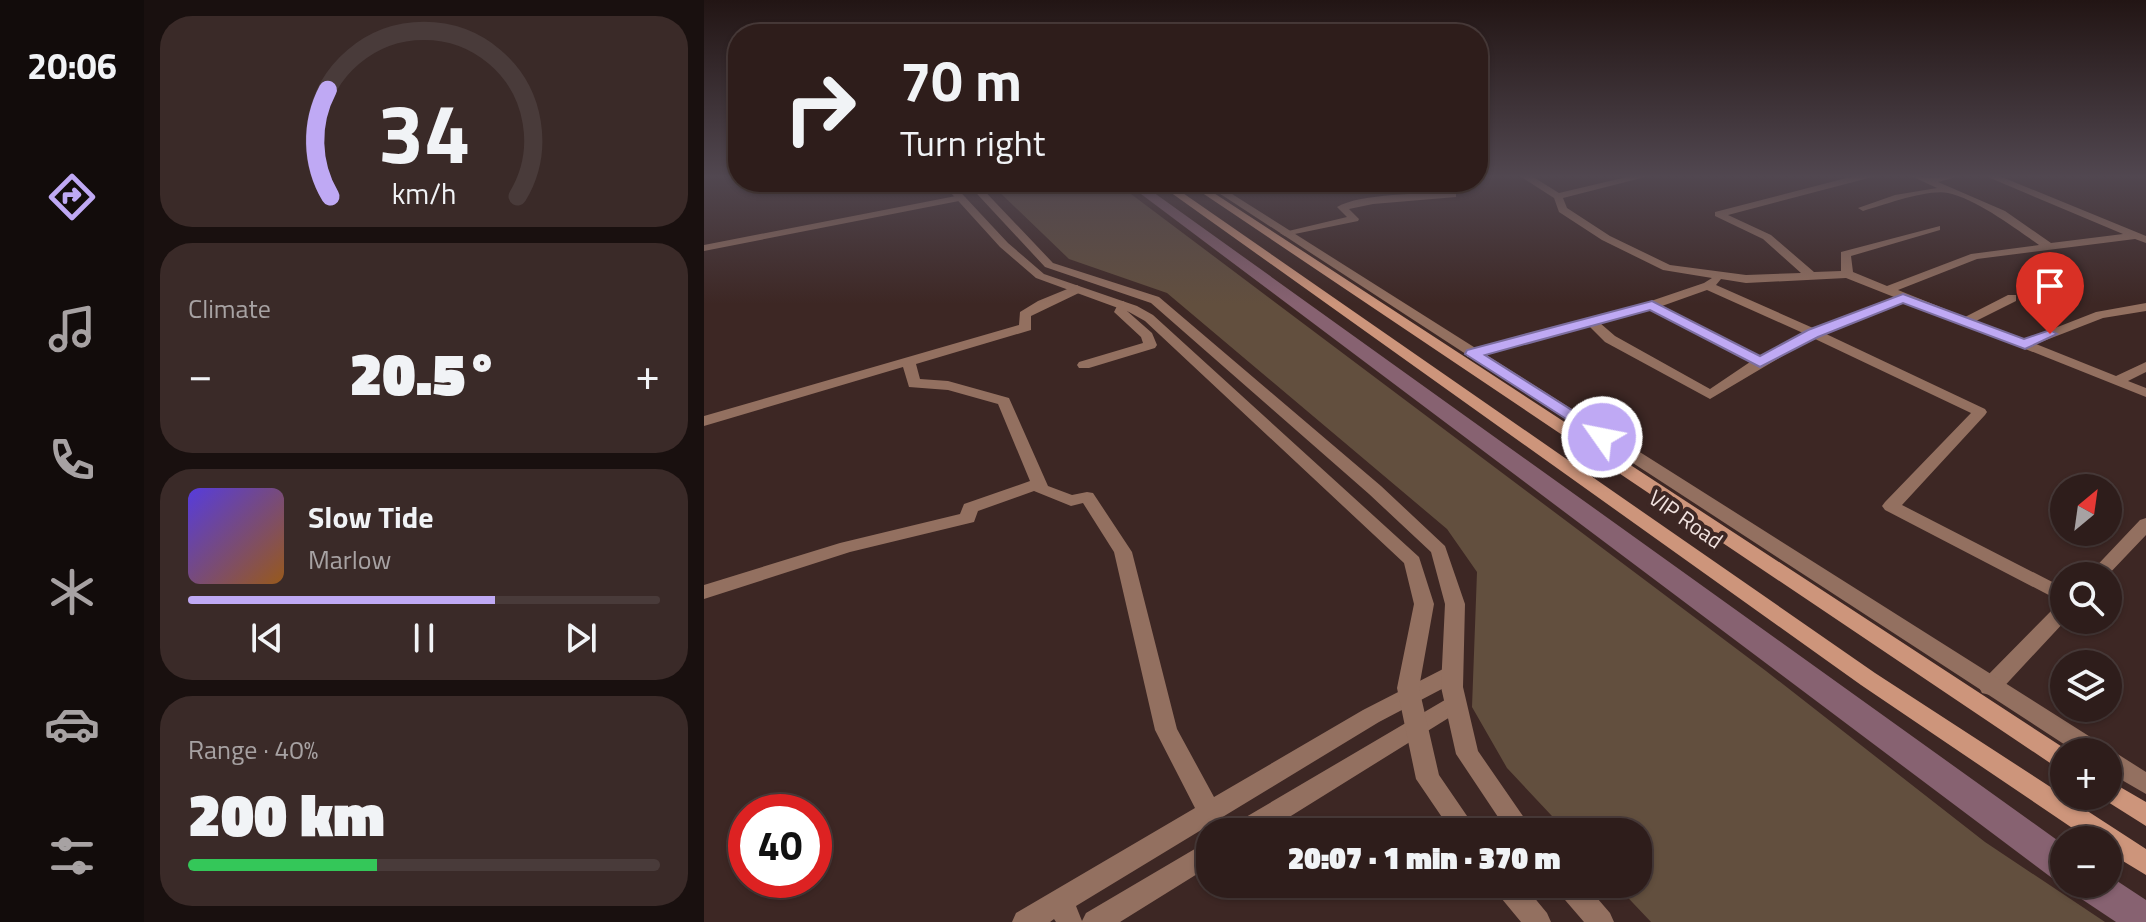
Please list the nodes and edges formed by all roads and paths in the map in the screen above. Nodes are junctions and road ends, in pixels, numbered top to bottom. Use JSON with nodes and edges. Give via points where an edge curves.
{"nodes":[{"id":1,"x":858,"y":218,"type":"edge"},
{"id":2,"x":979,"y":218,"type":"edge"},
{"id":3,"x":1005,"y":218,"type":"edge"},
{"id":4,"x":1212,"y":218,"type":"edge"},
{"id":5,"x":1249,"y":218,"type":"edge"},
{"id":6,"x":1262,"y":218,"type":"edge"},
{"id":7,"x":1353,"y":218,"type":"edge"},
{"id":8,"x":1575,"y":218,"type":"edge"},
{"id":9,"x":1727,"y":218,"type":"edge"},
{"id":10,"x":2008,"y":218,"type":"edge"},
{"id":11,"x":2096,"y":218,"type":"edge"},
{"id":12,"x":1936,"y":228,"type":"dead end"},
{"id":13,"x":1285,"y":233,"type":"junction"},
{"id":14,"x":2143,"y":237,"type":"edge"},
{"id":15,"x":2049,"y":247,"type":"junction"},
{"id":16,"x":704,"y":248,"type":"edge"},
{"id":17,"x":1316,"y":259,"type":"junction"},
{"id":18,"x":1847,"y":274,"type":"junction"},
{"id":19,"x":1721,"y":276,"type":"junction"},
{"id":20,"x":1812,"y":276,"type":"junction"},
{"id":21,"x":1708,"y":286,"type":"junction"},
{"id":22,"x":1077,"y":289,"type":"junction"},
{"id":23,"x":1885,"y":291,"type":"junction"},
{"id":24,"x":1903,"y":298,"type":"junction"},
{"id":25,"x":2012,"y":298,"type":"dead end"},
{"id":26,"x":1118,"y":299,"type":"junction"},
{"id":27,"x":1652,"y":305,"type":"junction"},
{"id":28,"x":2146,"y":307,"type":"edge"},
{"id":29,"x":1590,"y":320,"type":"junction"},
{"id":30,"x":1966,"y":321,"type":"junction"},
{"id":31,"x":1813,"y":333,"type":"junction"},
{"id":32,"x":2025,"y":344,"type":"junction"},
{"id":33,"x":1472,"y":354,"type":"junction"},
{"id":34,"x":908,"y":361,"type":"junction"},
{"id":35,"x":1760,"y":362,"type":"junction"},
{"id":36,"x":1084,"y":365,"type":"dead end"},
{"id":37,"x":2146,"y":366,"type":"edge"},
{"id":38,"x":2118,"y":381,"type":"junction"},
{"id":39,"x":2146,"y":393,"type":"edge"},
{"id":40,"x":704,"y":421,"type":"edge"},
{"id":41,"x":1038,"y":484,"type":"junction"},
{"id":42,"x":2146,"y":524,"type":"edge"},
{"id":43,"x":2109,"y":562,"type":"edge"},
{"id":44,"x":2050,"y":589,"type":"edge"},
{"id":45,"x":704,"y":592,"type":"edge"},
{"id":46,"x":2050,"y":625,"type":"edge"},
{"id":47,"x":1452,"y":674,"type":"junction"},
{"id":48,"x":1990,"y":687,"type":"junction"},
{"id":49,"x":1410,"y":696,"type":"junction"},
{"id":50,"x":1455,"y":703,"type":"junction"},
{"id":51,"x":1416,"y":727,"type":"junction"},
{"id":52,"x":2072,"y":738,"type":"edge"},
{"id":53,"x":2050,"y":751,"type":"edge"},
{"id":54,"x":2122,"y":769,"type":"edge"},
{"id":55,"x":2146,"y":784,"type":"edge"},
{"id":56,"x":2122,"y":799,"type":"edge"},
{"id":57,"x":1210,"y":812,"type":"junction"},
{"id":58,"x":2146,"y":815,"type":"edge"},
{"id":59,"x":1266,"y":818,"type":"edge"},
{"id":60,"x":1456,"y":818,"type":"edge"},
{"id":61,"x":1512,"y":818,"type":"edge"},
{"id":62,"x":1196,"y":861,"type":"edge"},
{"id":63,"x":2146,"y":863,"type":"edge"},
{"id":64,"x":1518,"y":898,"type":"edge"},
{"id":65,"x":1580,"y":898,"type":"edge"},
{"id":66,"x":1064,"y":912,"type":"edge"},
{"id":67,"x":1025,"y":922,"type":"edge"},
{"id":68,"x":1095,"y":922,"type":"edge"},
{"id":69,"x":1538,"y":922,"type":"edge"},
{"id":70,"x":1601,"y":922,"type":"edge"}],
"edges":[{"from":1,"to":16,"type":"street"},
{"from":2,"to":22,"type":"street","via":[[1040,276]]},
{"from":3,"to":26,"type":"street","via":[[1049,265]]},
{"from":4,"to":63,"type":"main road","name":"VIP Road","via":[[1855,670]]},
{"from":5,"to":17,"type":"main road","name":"VIP Road"},
{"from":6,"to":13,"type":"street","name":"VIP Road"},
{"from":7,"to":13,"type":"street"},
{"from":8,"to":19,"type":"street","via":[[1667,268]]},
{"from":9,"to":20,"type":"street","via":[[1767,237]]},
{"from":10,"to":15,"type":"street"},
{"from":11,"to":14,"type":"street"},
{"from":12,"to":18,"type":"street","via":[[1845,254]]},
{"from":13,"to":17,"type":"street","name":"VIP Road"},
{"from":14,"to":15,"type":"street"},
{"from":15,"to":23,"type":"street","via":[[1975,256]]},
{"from":17,"to":33,"type":"street","name":"VIP Road"},
{"from":17,"to":53,"type":"main road","name":"VIP Road"},
{"from":18,"to":20,"type":"street"},
{"from":18,"to":23,"type":"street"},
{"from":19,"to":20,"type":"street"},
{"from":19,"to":21,"type":"street"},
{"from":21,"to":27,"type":"street"},
{"from":21,"to":31,"type":"street"},
{"from":22,"to":26,"type":"street"},
{"from":22,"to":34,"type":"street","via":[[1024,315],[1026,327]]},
{"from":23,"to":24,"type":"street"},
{"from":24,"to":30,"type":"street"},
{"from":24,"to":31,"type":"street"},
{"from":25,"to":30,"type":"street"},
{"from":26,"to":36,"type":"street","via":[[1120,312],[1150,345]]},
{"from":26,"to":47,"type":"street","via":[[1155,300],[1439,550],[1455,604]]},
{"from":26,"to":49,"type":"street","via":[[1149,318],[1413,561],[1424,604]]},
{"from":27,"to":29,"type":"street"},
{"from":27,"to":35,"type":"street"},
{"from":28,"to":32,"type":"street","via":[[2100,315]]},
{"from":29,"to":33,"type":"street"},
{"from":29,"to":35,"type":"street","via":[[1610,339],[1710,395]]},
{"from":30,"to":32,"type":"street"},
{"from":31,"to":35,"type":"street"},
{"from":31,"to":44,"type":"street","via":[[1980,412],[1891,506]]},
{"from":32,"to":38,"type":"street"},
{"from":33,"to":48,"type":"street","name":"VIP Road"},
{"from":34,"to":40,"type":"street"},
{"from":34,"to":41,"type":"street","via":[[914,384],[931,381],[1004,401]]},
{"from":37,"to":38,"type":"street"},
{"from":38,"to":39,"type":"street"},
{"from":41,"to":45,"type":"street","via":[[970,508],[968,518],[846,547]]},
{"from":41,"to":57,"type":"street","via":[[1071,501],[1087,497],[1123,552],[1166,730]]},
{"from":42,"to":43,"type":"street"},
{"from":46,"to":48,"type":"street"},
{"from":47,"to":49,"type":"street"},
{"from":47,"to":50,"type":"street"},
{"from":48,"to":52,"type":"street","name":"VIP Road"},
{"from":49,"to":51,"type":"street"},
{"from":49,"to":57,"type":"street"},
{"from":50,"to":51,"type":"street"},
{"from":50,"to":61,"type":"street","via":[[1467,754]]},
{"from":51,"to":59,"type":"street"},
{"from":51,"to":60,"type":"street","via":[[1428,779]]},
{"from":54,"to":55,"type":"street"},
{"from":56,"to":58,"type":"main road"},
{"from":57,"to":66,"type":"street"},
{"from":62,"to":68,"type":"street"},
{"from":64,"to":69,"type":"street"},
{"from":65,"to":70,"type":"street"},
{"from":66,"to":67,"type":"street"}]}
